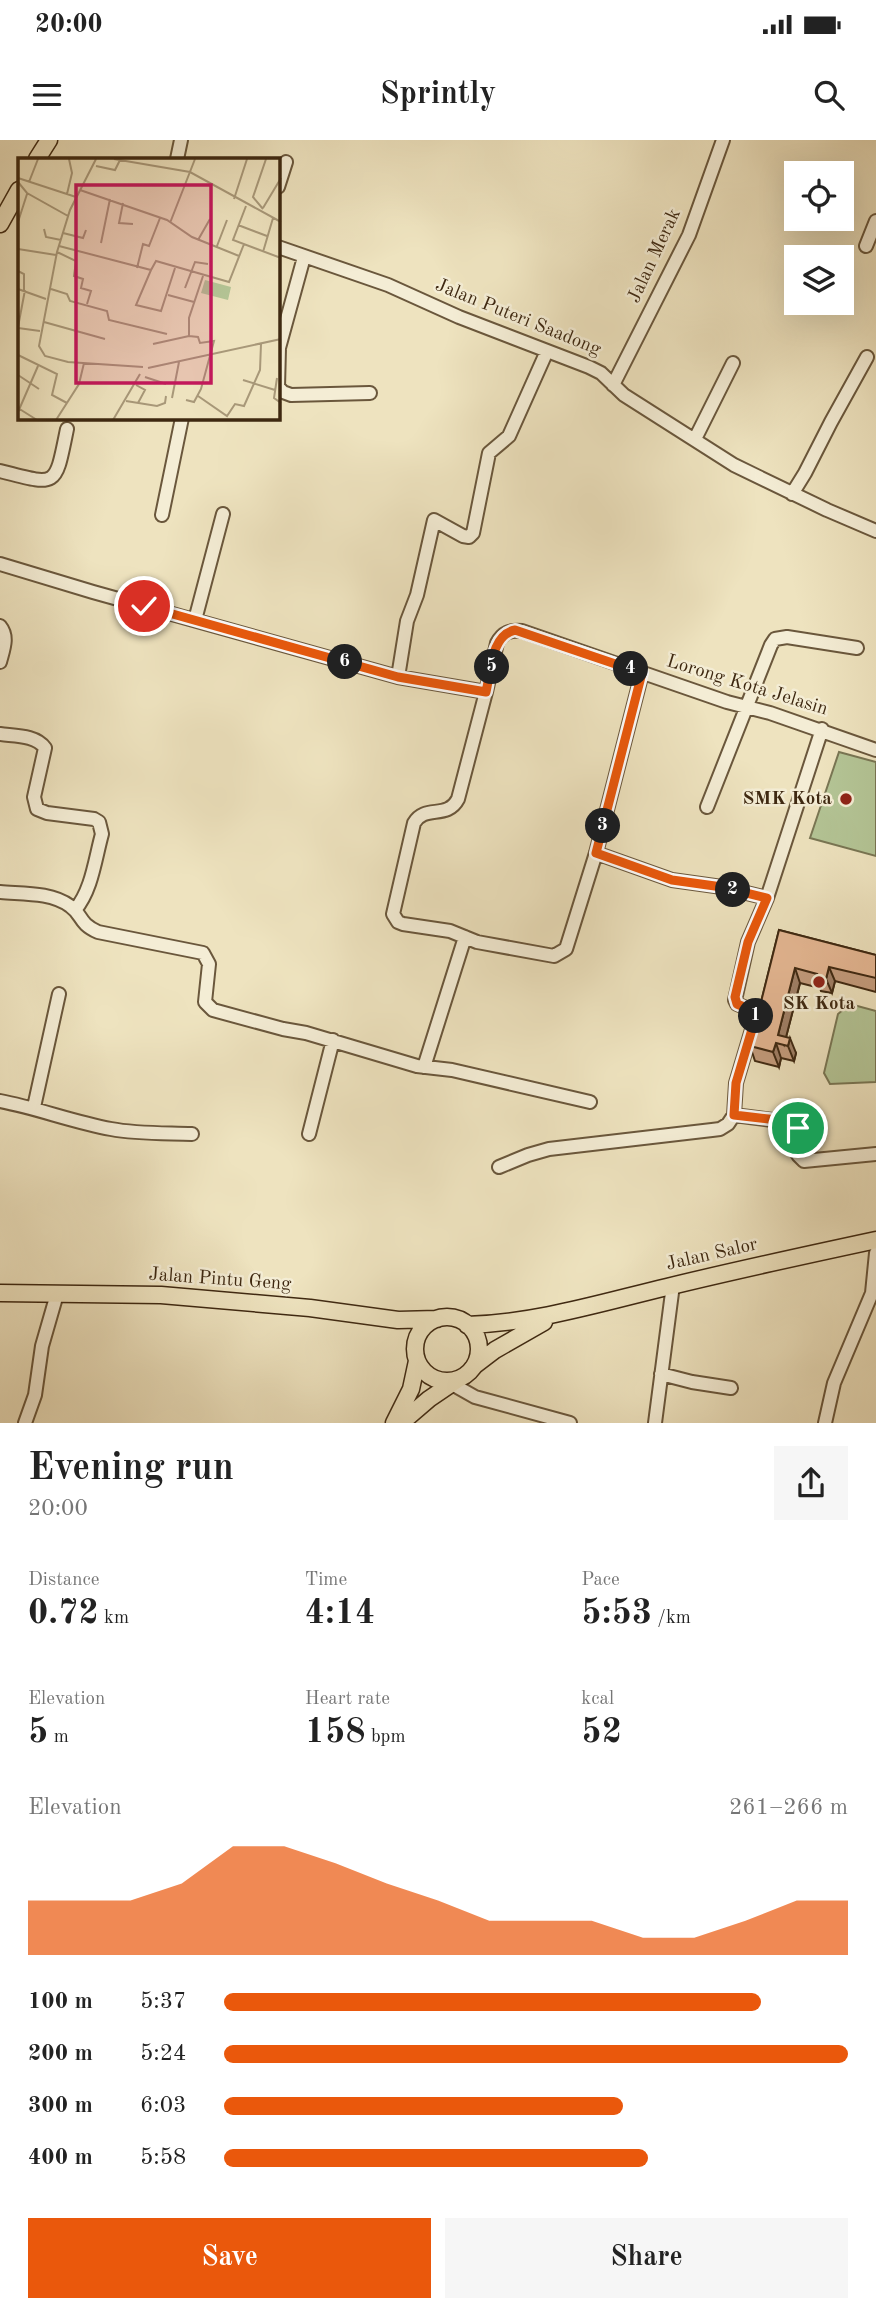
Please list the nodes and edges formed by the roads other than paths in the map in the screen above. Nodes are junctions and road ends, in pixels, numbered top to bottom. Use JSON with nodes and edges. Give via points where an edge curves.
{"nodes":[{"id":1,"x":49,"y":140,"type":"edge"},
{"id":2,"x":181,"y":140,"type":"edge"},
{"id":3,"x":723,"y":140,"type":"edge"},
{"id":4,"x":38,"y":158,"type":"edge"},
{"id":5,"x":177,"y":158,"type":"edge"},
{"id":6,"x":286,"y":162,"type":"dead end"},
{"id":7,"x":280,"y":181,"type":"edge"},
{"id":8,"x":18,"y":192,"type":"edge"},
{"id":9,"x":2,"y":218,"type":"edge"},
{"id":10,"x":876,"y":221,"type":"edge"},
{"id":11,"x":866,"y":246,"type":"dead end"},
{"id":12,"x":280,"y":248,"type":"edge"},
{"id":13,"x":304,"y":257,"type":"junction"},
{"id":14,"x":280,"y":344,"type":"edge"},
{"id":15,"x":547,"y":351,"type":"junction"},
{"id":16,"x":867,"y":357,"type":"dead end"},
{"id":17,"x":733,"y":363,"type":"dead end"},
{"id":18,"x":613,"y":385,"type":"junction"},
{"id":19,"x":280,"y":389,"type":"edge"},
{"id":20,"x":370,"y":393,"type":"dead end"},
{"id":21,"x":182,"y":420,"type":"edge"},
{"id":22,"x":67,"y":429,"type":"dead end"},
{"id":23,"x":695,"y":439,"type":"junction"},
{"id":24,"x":0,"y":471,"type":"edge"},
{"id":25,"x":792,"y":494,"type":"junction"},
{"id":26,"x":223,"y":514,"type":"dead end"},
{"id":27,"x":162,"y":515,"type":"dead end"},
{"id":28,"x":876,"y":531,"type":"edge"},
{"id":29,"x":0,"y":564,"type":"edge"},
{"id":30,"x":195,"y":620,"type":"junction"},
{"id":31,"x":0,"y":626,"type":"edge"},
{"id":32,"x":857,"y":648,"type":"dead end"},
{"id":33,"x":0,"y":662,"type":"edge"},
{"id":34,"x":642,"y":673,"type":"junction"},
{"id":35,"x":398,"y":677,"type":"junction"},
{"id":36,"x":486,"y":692,"type":"junction"},
{"id":37,"x":746,"y":707,"type":"junction"},
{"id":38,"x":822,"y":729,"type":"junction"},
{"id":39,"x":0,"y":734,"type":"edge"},
{"id":40,"x":876,"y":750,"type":"edge"},
{"id":41,"x":707,"y":807,"type":"dead end"},
{"id":42,"x":596,"y":853,"type":"junction"},
{"id":43,"x":0,"y":892,"type":"edge"},
{"id":44,"x":767,"y":898,"type":"junction"},
{"id":45,"x":75,"y":910,"type":"junction"},
{"id":46,"x":465,"y":937,"type":"junction"},
{"id":47,"x":59,"y":994,"type":"dead end"},
{"id":48,"x":333,"y":1040,"type":"junction"},
{"id":49,"x":424,"y":1067,"type":"junction"},
{"id":50,"x":0,"y":1101,"type":"edge"},
{"id":51,"x":590,"y":1102,"type":"dead end"},
{"id":52,"x":34,"y":1107,"type":"junction"},
{"id":53,"x":734,"y":1115,"type":"junction"},
{"id":54,"x":192,"y":1134,"type":"dead end"},
{"id":55,"x":309,"y":1134,"type":"dead end"},
{"id":56,"x":876,"y":1154,"type":"edge"},
{"id":57,"x":499,"y":1167,"type":"dead end"},
{"id":58,"x":876,"y":1240,"type":"edge"},
{"id":59,"x":876,"y":1254,"type":"edge"},
{"id":60,"x":673,"y":1285,"type":"junction"},
{"id":61,"x":0,"y":1293,"type":"edge"},
{"id":62,"x":57,"y":1294,"type":"junction"},
{"id":63,"x":559,"y":1314,"type":"junction"},
{"id":64,"x":373,"y":1317,"type":"junction"},
{"id":65,"x":437,"y":1319,"type":"junction"},
{"id":66,"x":467,"y":1325,"type":"junction"},
{"id":67,"x":415,"y":1341,"type":"junction"},
{"id":68,"x":417,"y":1362,"type":"junction"},
{"id":69,"x":474,"y":1366,"type":"junction"},
{"id":70,"x":661,"y":1374,"type":"junction"},
{"id":71,"x":455,"y":1381,"type":"junction"},
{"id":72,"x":731,"y":1388,"type":"dead end"},
{"id":73,"x":25,"y":1423,"type":"edge"},
{"id":74,"x":394,"y":1423,"type":"edge"},
{"id":75,"x":401,"y":1423,"type":"edge"},
{"id":76,"x":570,"y":1423,"type":"edge"},
{"id":77,"x":655,"y":1423,"type":"edge"},
{"id":78,"x":825,"y":1423,"type":"edge"}],
"edges":[{"from":1,"to":4,"type":"main road"},
{"from":2,"to":5,"type":"street"},
{"from":3,"to":18,"type":"street","name":"Jalan Merak","via":[[688,235]]},
{"from":6,"to":7,"type":"street"},
{"from":8,"to":9,"type":"main road"},
{"from":10,"to":11,"type":"street"},
{"from":12,"to":13,"type":"street","name":"Jalan Puteri Saadong"},
{"from":13,"to":14,"type":"street"},
{"from":13,"to":15,"type":"street","name":"Jalan Puteri Saadong","via":[[388,285]]},
{"from":15,"to":18,"type":"street","name":"Jalan Puteri Saadong","via":[[601,373]]},
{"from":15,"to":35,"type":"street","via":[[509,436],[489,453],[473,533],[463,536],[434,520],[407,621]]},
{"from":16,"to":25,"type":"street"},
{"from":17,"to":23,"type":"street"},
{"from":18,"to":23,"type":"street","name":"Jalan Puteri Saadong"},
{"from":19,"to":20,"type":"street","via":[[291,395]]},
{"from":21,"to":27,"type":"street"},
{"from":22,"to":24,"type":"street","via":[[53,478],[36,481]]},
{"from":23,"to":25,"type":"street","name":"Jalan Puteri Saadong","via":[[734,466]]},
{"from":25,"to":28,"type":"street","name":"Jalan Puteri Saadong"},
{"from":26,"to":30,"type":"street"},
{"from":29,"to":30,"type":"street"},
{"from":30,"to":35,"type":"street"},
{"from":31,"to":33,"type":"street","via":[[6,638]]},
{"from":32,"to":37,"type":"street","via":[[775,639]]},
{"from":34,"to":36,"type":"street","name":"Lorong Kota Jelasin","via":[[515,630],[497,643]]},
{"from":34,"to":37,"type":"street","name":"Lorong Kota Jelasin"},
{"from":34,"to":42,"type":"street"},
{"from":35,"to":36,"type":"street"},
{"from":36,"to":46,"type":"street","via":[[458,799],[451,809],[424,813],[414,822],[393,910],[398,922]]},
{"from":37,"to":38,"type":"street","name":"Lorong Kota Jelasin"},
{"from":37,"to":41,"type":"street"},
{"from":38,"to":40,"type":"street","name":"Lorong Kota Jelasin"},
{"from":38,"to":44,"type":"street"},
{"from":39,"to":45,"type":"street","via":[[32,739],[45,748],[34,797],[37,809],[94,819],[101,827],[90,879]]},
{"from":42,"to":44,"type":"street","via":[[672,880]]},
{"from":42,"to":46,"type":"street","via":[[566,949],[560,954],[542,956]]},
{"from":43,"to":45,"type":"street","via":[[50,897]]},
{"from":44,"to":53,"type":"street","via":[[748,942],[735,997],[737,1004],[756,1016],[738,1073]]},
{"from":45,"to":48,"type":"street","via":[[83,923],[98,932],[203,953],[209,964],[205,1002],[213,1010]]},
{"from":46,"to":49,"type":"street"},
{"from":47,"to":52,"type":"street"},
{"from":48,"to":49,"type":"street"},
{"from":48,"to":55,"type":"street"},
{"from":49,"to":51,"type":"street"},
{"from":50,"to":52,"type":"street"},
{"from":52,"to":54,"type":"street","via":[[113,1130]]},
{"from":53,"to":56,"type":"street","via":[[794,1123],[798,1155],[804,1161]]},
{"from":53,"to":57,"type":"street","via":[[720,1129],[549,1149]]},
{"from":58,"to":60,"type":"main road","name":"Jalan Salor"},
{"from":59,"to":78,"type":"street","via":[[872,1293],[834,1383]]},
{"from":60,"to":63,"type":"main road","name":"Jalan Salor"},
{"from":60,"to":70,"type":"street"},
{"from":61,"to":62,"type":"main road","name":"Jalan Pintu Geng"},
{"from":62,"to":64,"type":"main road","name":"Jalan Pintu Geng","via":[[161,1295]]},
{"from":62,"to":73,"type":"street"},
{"from":63,"to":66,"type":"main road","name":"Jalan Salor"},
{"from":63,"to":69,"type":"main road","name":"Jalan Salor"},
{"from":64,"to":65,"type":"main road","name":"Jalan Pintu Geng"},
{"from":64,"to":67,"type":"main road"},
{"from":65,"to":66,"type":"main road","via":[[447,1317]]},
{"from":65,"to":67,"type":"main road","via":[[420,1331]]},
{"from":66,"to":69,"type":"main road","via":[[477,1340]]},
{"from":67,"to":68,"type":"main road"},
{"from":68,"to":71,"type":"main road","via":[[439,1381]]},
{"from":68,"to":74,"type":"main road","via":[[411,1389]]},
{"from":69,"to":71,"type":"main road"},
{"from":70,"to":72,"type":"street"},
{"from":70,"to":77,"type":"street"},
{"from":71,"to":75,"type":"main road"},
{"from":71,"to":76,"type":"street","via":[[475,1397]]}]}
